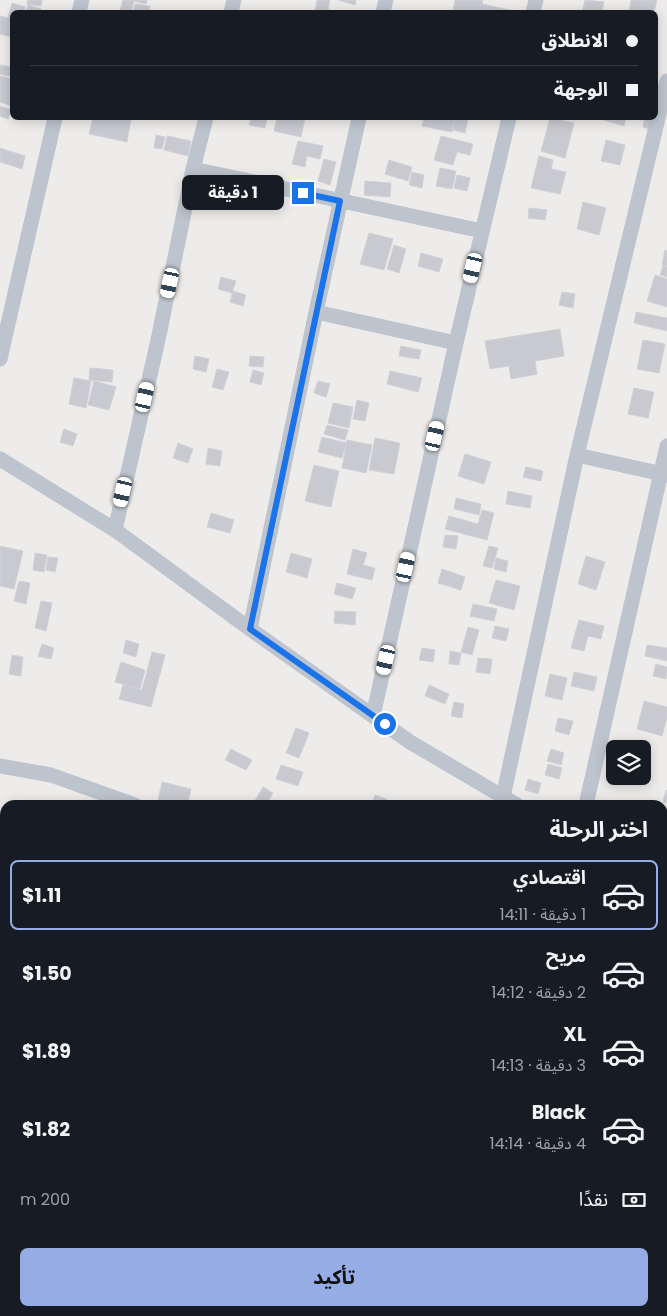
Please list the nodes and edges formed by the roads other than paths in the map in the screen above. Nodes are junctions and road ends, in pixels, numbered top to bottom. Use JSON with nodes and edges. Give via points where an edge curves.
{"nodes":[{"id":1,"x":667,"y":80,"type":"edge"},
{"id":2,"x":663,"y":112,"type":"edge"},
{"id":3,"x":55,"y":120,"type":"edge"},
{"id":4,"x":205,"y":120,"type":"edge"},
{"id":5,"x":359,"y":120,"type":"edge"},
{"id":6,"x":509,"y":120,"type":"edge"},
{"id":7,"x":193,"y":169,"type":"junction"},
{"id":8,"x":340,"y":201,"type":"junction"},
{"id":9,"x":482,"y":231,"type":"junction"},
{"id":10,"x":316,"y":312,"type":"junction"},
{"id":11,"x":456,"y":343,"type":"junction"},
{"id":12,"x":0,"y":359,"type":"edge"},
{"id":13,"x":667,"y":446,"type":"edge"},
{"id":14,"x":577,"y":455,"type":"junction"},
{"id":15,"x":0,"y":459,"type":"edge"},
{"id":16,"x":664,"y":474,"type":"edge"},
{"id":17,"x":115,"y":530,"type":"junction"},
{"id":18,"x":250,"y":629,"type":"junction"},
{"id":19,"x":373,"y":716,"type":"junction"},
{"id":20,"x":0,"y":766,"type":"edge"},
{"id":21,"x":503,"y":797,"type":"junction"},
{"id":22,"x":121,"y":800,"type":"edge"},
{"id":23,"x":508,"y":800,"type":"edge"},
{"id":24,"x":587,"y":800,"type":"edge"}],
"edges":[{"from":1,"to":2,"type":"street"},
{"from":2,"to":14,"type":"street"},
{"from":3,"to":12,"type":"street"},
{"from":4,"to":7,"type":"street"},
{"from":5,"to":8,"type":"street"},
{"from":6,"to":9,"type":"street"},
{"from":7,"to":8,"type":"street"},
{"from":7,"to":17,"type":"street"},
{"from":8,"to":9,"type":"street"},
{"from":8,"to":10,"type":"street"},
{"from":9,"to":11,"type":"street"},
{"from":10,"to":11,"type":"street"},
{"from":10,"to":18,"type":"street"},
{"from":11,"to":19,"type":"street"},
{"from":13,"to":16,"type":"street"},
{"from":14,"to":16,"type":"street"},
{"from":14,"to":21,"type":"street"},
{"from":15,"to":17,"type":"street"},
{"from":16,"to":24,"type":"street"},
{"from":17,"to":18,"type":"street"},
{"from":18,"to":19,"type":"street"},
{"from":19,"to":21,"type":"street","via":[[410,742]]},
{"from":20,"to":22,"type":"street","via":[[51,775]]},
{"from":21,"to":23,"type":"street"}]}
